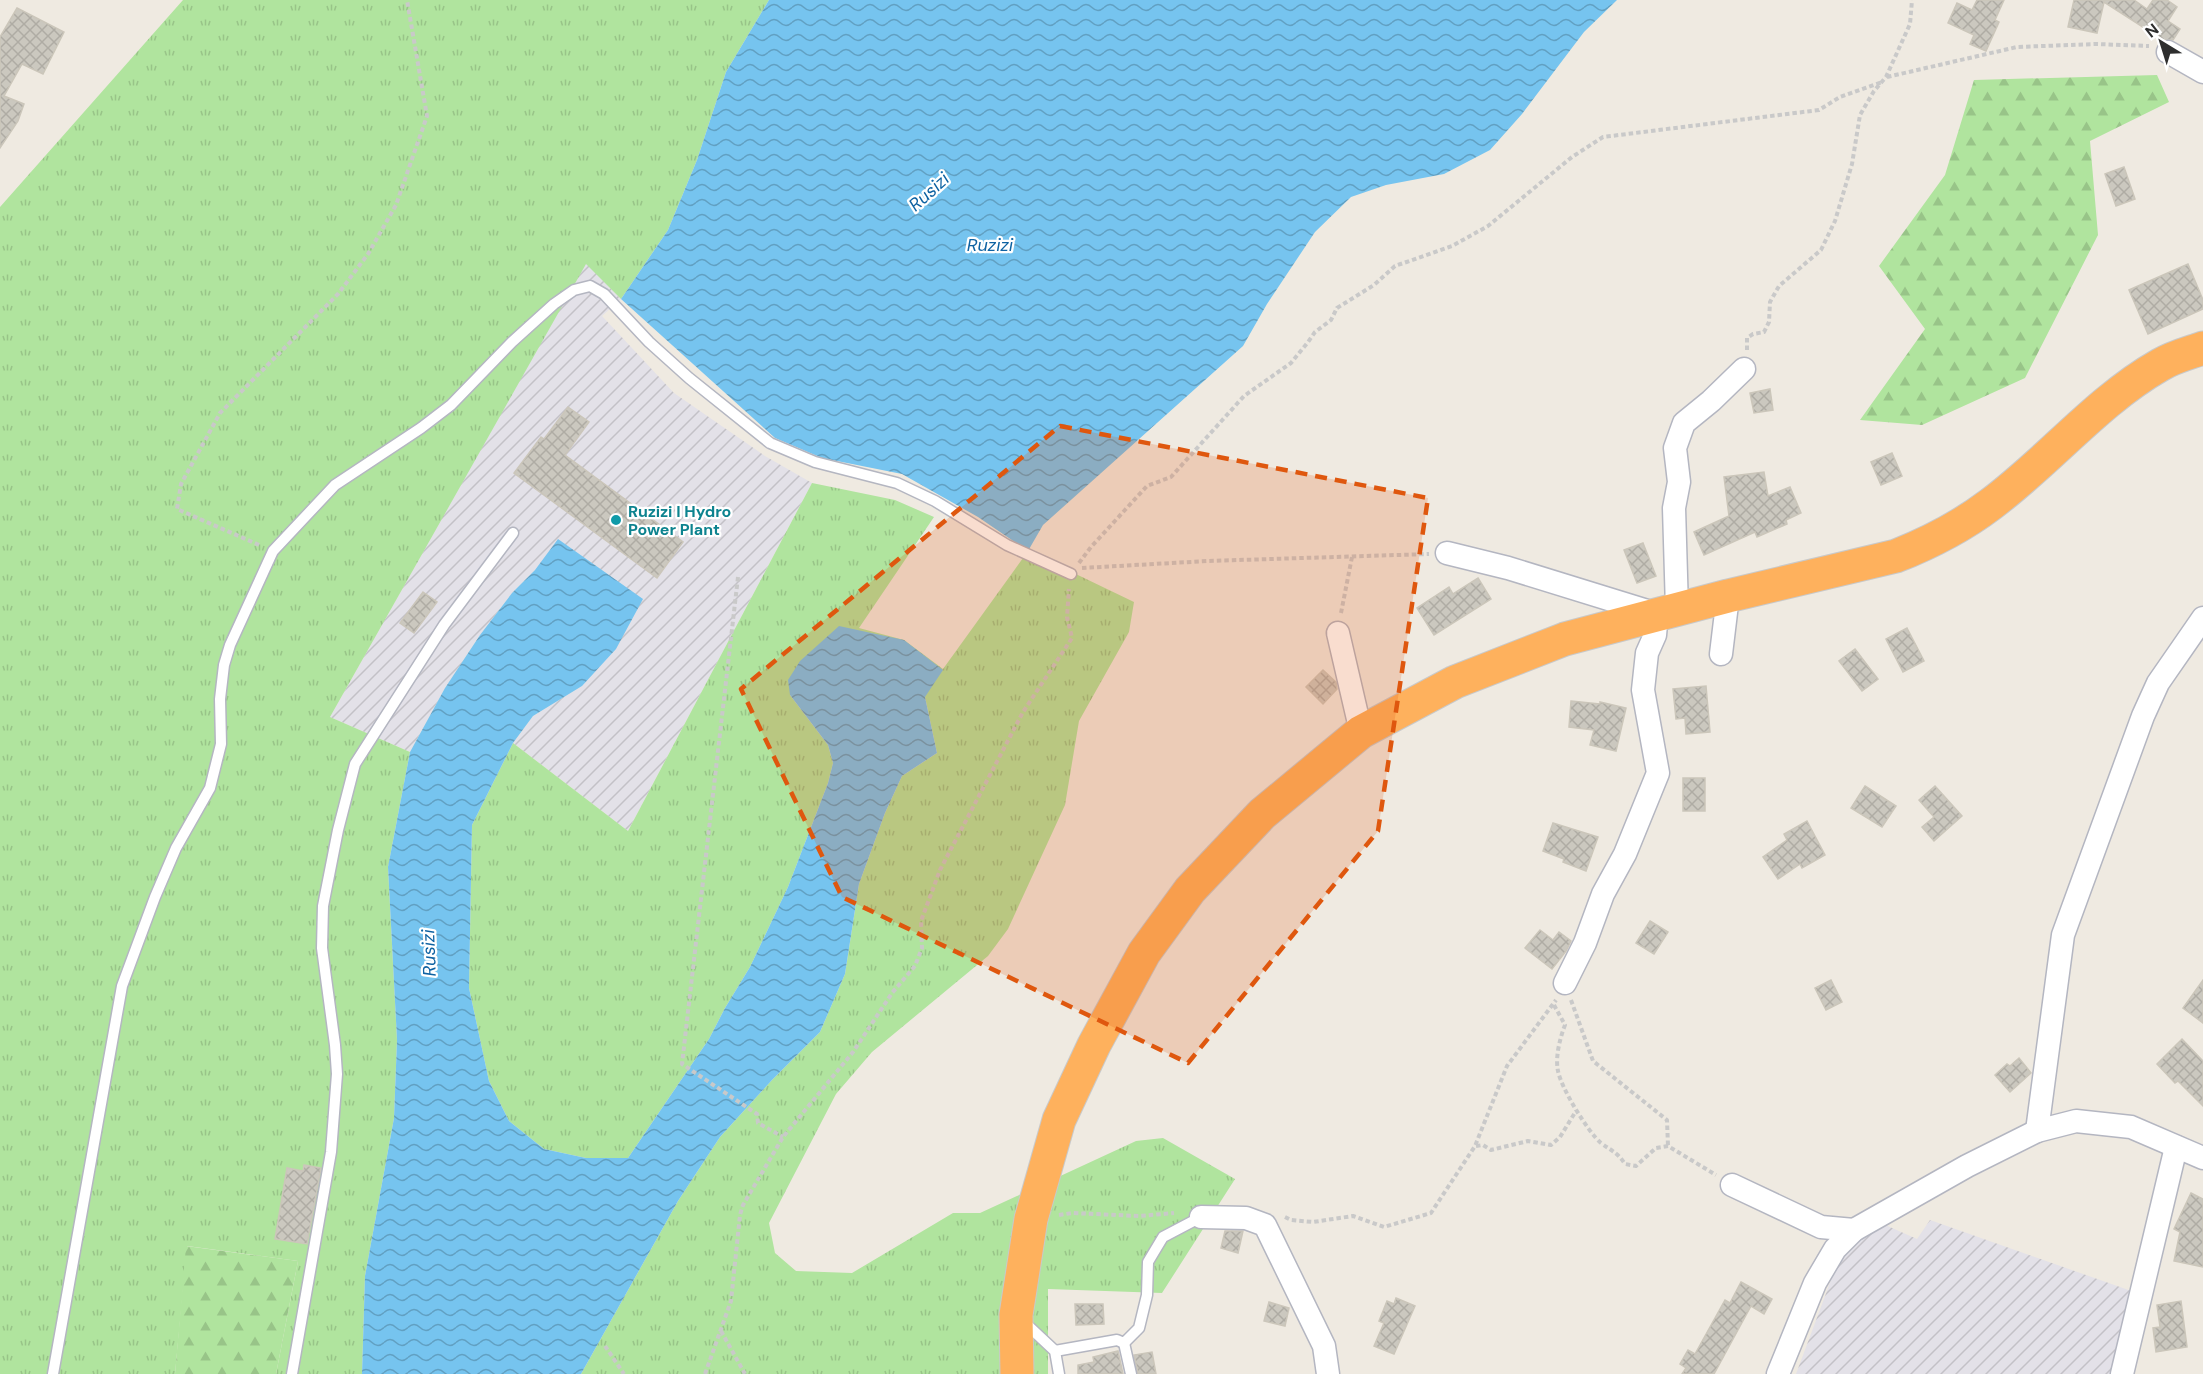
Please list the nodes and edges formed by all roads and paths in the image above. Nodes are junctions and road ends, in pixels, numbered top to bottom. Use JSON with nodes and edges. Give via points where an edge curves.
{"nodes":[{"id":1,"x":407,"y":0,"type":"edge"},
{"id":2,"x":1912,"y":0,"type":"edge"},
{"id":3,"x":2168,"y":52,"type":"joint"},
{"id":4,"x":2203,"y":72,"type":"edge"},
{"id":5,"x":1886,"y":78,"type":"junction"},
{"id":6,"x":1882,"y":82,"type":"junction"},
{"id":7,"x":2203,"y":348,"type":"edge"},
{"id":8,"x":1744,"y":369,"type":"joint"},
{"id":9,"x":513,"y":533,"type":"dead end"},
{"id":10,"x":273,"y":551,"type":"junction"},
{"id":11,"x":1447,"y":553,"type":"joint"},
{"id":12,"x":1352,"y":557,"type":"junction"},
{"id":13,"x":1073,"y":571,"type":"junction"},
{"id":14,"x":738,"y":577,"type":"dead end"},
{"id":15,"x":1728,"y":596,"type":"junction"},
{"id":16,"x":1667,"y":612,"type":"junction"},
{"id":17,"x":2203,"y":618,"type":"edge"},
{"id":18,"x":1338,"y":633,"type":"joint"},
{"id":19,"x":1721,"y":654,"type":"dead end"},
{"id":20,"x":1361,"y":732,"type":"junction"},
{"id":21,"x":1565,"y":983,"type":"junction"},
{"id":22,"x":1554,"y":1005,"type":"junction"},
{"id":23,"x":1576,"y":1111,"type":"junction"},
{"id":24,"x":2037,"y":1131,"type":"junction"},
{"id":25,"x":783,"y":1137,"type":"junction"},
{"id":26,"x":1475,"y":1146,"type":"junction"},
{"id":27,"x":1668,"y":1146,"type":"junction"},
{"id":28,"x":2176,"y":1147,"type":"junction"},
{"id":29,"x":2203,"y":1158,"type":"edge"},
{"id":30,"x":1732,"y":1185,"type":"joint"},
{"id":31,"x":1431,"y":1213,"type":"dead end"},
{"id":32,"x":1202,"y":1217,"type":"joint"},
{"id":33,"x":1854,"y":1230,"type":"junction"},
{"id":34,"x":1016,"y":1315,"type":"junction"},
{"id":35,"x":721,"y":1331,"type":"junction"},
{"id":36,"x":1124,"y":1343,"type":"junction"},
{"id":37,"x":605,"y":1346,"type":"dead end"},
{"id":38,"x":1055,"y":1350,"type":"junction"},
{"id":39,"x":53,"y":1374,"type":"edge"},
{"id":40,"x":292,"y":1374,"type":"edge"},
{"id":41,"x":624,"y":1374,"type":"edge"},
{"id":42,"x":705,"y":1374,"type":"edge"},
{"id":43,"x":745,"y":1374,"type":"edge"},
{"id":44,"x":1017,"y":1374,"type":"edge"},
{"id":45,"x":1059,"y":1374,"type":"edge"},
{"id":46,"x":1131,"y":1374,"type":"edge"},
{"id":47,"x":1328,"y":1374,"type":"edge"},
{"id":48,"x":1778,"y":1374,"type":"edge"},
{"id":49,"x":2122,"y":1374,"type":"edge"}],
"edges":[{"from":1,"to":10,"type":"path","via":[[427,116],[396,205],[368,254],[338,294],[220,413],[181,484],[177,509]]},
{"from":2,"to":5,"type":"path","via":[[1910,24]]},
{"from":3,"to":4,"type":"street"},
{"from":3,"to":5,"type":"path","via":[[2146,45],[2017,47]]},
{"from":5,"to":6,"type":"path"},
{"from":6,"to":8,"type":"path","via":[[1860,115],[1852,164],[1835,221],[1821,250],[1779,286],[1770,302],[1764,332],[1747,338]]},
{"from":6,"to":13,"type":"path","via":[[1840,97],[1819,110],[1603,137],[1572,157],[1488,226],[1452,246],[1395,266],[1374,285],[1337,308],[1331,320],[1314,332],[1291,363],[1244,396],[1171,477],[1147,486]]},
{"from":7,"to":15,"type":"highway","via":[[2163,363],[2129,385],[1990,505],[1929,542],[1896,556]]},
{"from":8,"to":16,"type":"street","via":[[1684,423],[1675,448],[1679,482]]},
{"from":9,"to":40,"type":"lane","via":[[444,625],[355,764],[323,906],[322,948],[337,1074],[335,1107],[331,1152]]},
{"from":10,"to":13,"type":"lane","via":[[335,485],[451,405],[554,303],[574,290],[590,286],[604,294],[689,378],[770,443],[815,462],[897,483],[1007,544]]},
{"from":10,"to":39,"type":"lane","via":[[224,665],[221,744],[210,788],[176,848],[122,986]]},
{"from":11,"to":12,"type":"path"},
{"from":11,"to":16,"type":"street"},
{"from":12,"to":13,"type":"path","via":[[1208,561]]},
{"from":12,"to":18,"type":"path"},
{"from":13,"to":25,"type":"path","via":[[1067,617],[1072,639],[1023,712],[940,870],[921,921],[922,948],[915,966],[853,1052]]},
{"from":14,"to":25,"type":"path","via":[[682,1064],[757,1114],[758,1123]]},
{"from":15,"to":16,"type":"highway"},
{"from":15,"to":19,"type":"street"},
{"from":16,"to":20,"type":"highway","via":[[1565,639],[1455,682]]},
{"from":16,"to":21,"type":"street","via":[[1647,653],[1643,690],[1658,773]]},
{"from":17,"to":24,"type":"street","via":[[2158,683],[2143,716],[2063,935]]},
{"from":18,"to":20,"type":"street"},
{"from":20,"to":34,"type":"highway","via":[[1262,814],[1191,890],[1144,953],[1059,1120],[1031,1219]]},
{"from":21,"to":22,"type":"path"},
{"from":21,"to":27,"type":"path","via":[[1593,1061],[1667,1120]]},
{"from":22,"to":23,"type":"path","via":[[1565,1025],[1558,1071]]},
{"from":22,"to":26,"type":"path","via":[[1507,1066]]},
{"from":23,"to":26,"type":"path","via":[[1551,1144],[1528,1141],[1491,1150]]},
{"from":23,"to":27,"type":"path","via":[[1600,1142],[1616,1151],[1625,1164],[1636,1166],[1656,1148]]},
{"from":24,"to":28,"type":"street","via":[[2076,1121],[2119,1125]]},
{"from":24,"to":33,"type":"street"},
{"from":25,"to":35,"type":"path","via":[[743,1205],[731,1301]]},
{"from":26,"to":31,"type":"path"},
{"from":27,"to":30,"type":"path"},
{"from":28,"to":29,"type":"street"},
{"from":28,"to":49,"type":"street"},
{"from":30,"to":33,"type":"street","via":[[1821,1227]]},
{"from":32,"to":36,"type":"lane","via":[[1162,1237],[1148,1262],[1147,1295],[1139,1328]]},
{"from":32,"to":47,"type":"street","via":[[1246,1218],[1265,1225],[1324,1346]]},
{"from":33,"to":48,"type":"street","via":[[1835,1249],[1815,1283]]},
{"from":34,"to":38,"type":"lane"},
{"from":34,"to":44,"type":"highway"},
{"from":35,"to":42,"type":"path"},
{"from":35,"to":43,"type":"path"},
{"from":36,"to":38,"type":"lane","via":[[1117,1340]]},
{"from":36,"to":46,"type":"lane"},
{"from":37,"to":41,"type":"path"},
{"from":38,"to":45,"type":"lane"}]}
